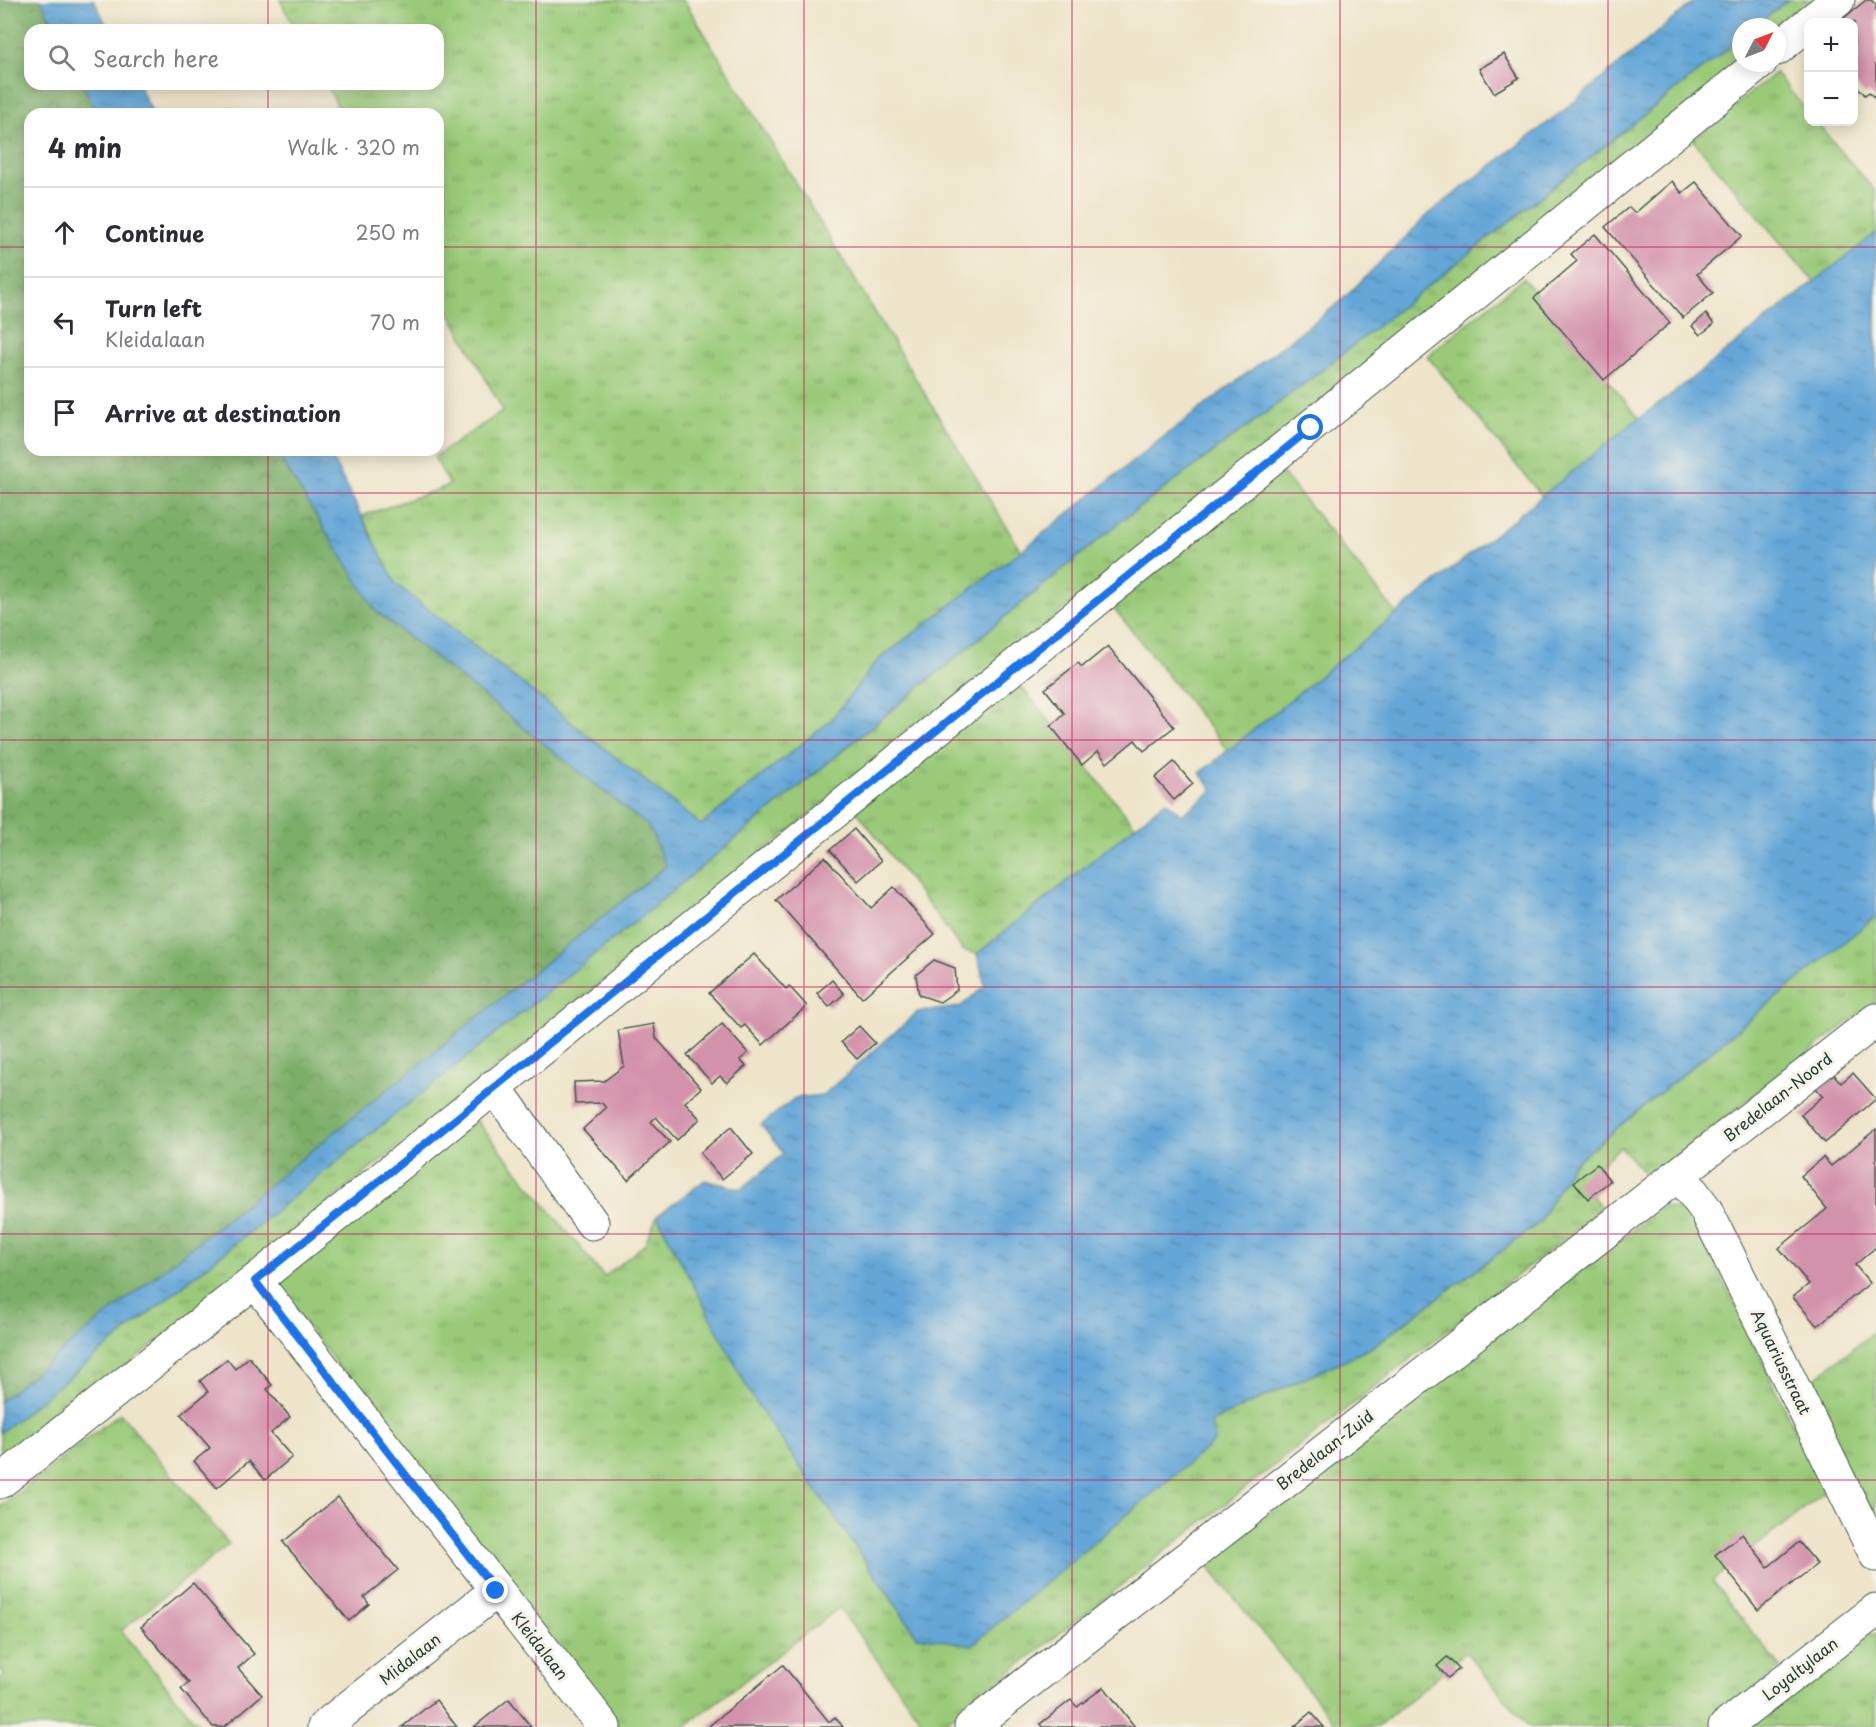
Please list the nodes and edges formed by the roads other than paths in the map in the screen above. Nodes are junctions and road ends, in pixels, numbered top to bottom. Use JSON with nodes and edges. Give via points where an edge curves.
{"nodes":[{"id":1,"x":1838,"y":0,"type":"edge"},
{"id":2,"x":1815,"y":18,"type":"edge"},
{"id":3,"x":1804,"y":27,"type":"edge"},
{"id":4,"x":1786,"y":42,"type":"edge"},
{"id":5,"x":1749,"y":72,"type":"edge"},
{"id":6,"x":1876,"y":1020,"type":"edge"},
{"id":7,"x":494,"y":1086,"type":"junction"},
{"id":8,"x":1679,"y":1174,"type":"junction"},
{"id":9,"x":592,"y":1223,"type":"dead end"},
{"id":10,"x":255,"y":1281,"type":"junction"},
{"id":11,"x":0,"y":1482,"type":"edge"},
{"id":12,"x":1876,"y":1555,"type":"edge"},
{"id":13,"x":496,"y":1591,"type":"junction"},
{"id":14,"x":1876,"y":1610,"type":"edge"},
{"id":15,"x":324,"y":1727,"type":"edge"},
{"id":16,"x":604,"y":1727,"type":"edge"},
{"id":17,"x":971,"y":1727,"type":"edge"},
{"id":18,"x":1725,"y":1727,"type":"edge"}],
"edges":[{"from":1,"to":2,"type":"street"},
{"from":3,"to":4,"type":"street"},
{"from":5,"to":7,"type":"street"},
{"from":6,"to":8,"type":"street","name":"Bredelaan-Noord"},
{"from":7,"to":9,"type":"street"},
{"from":7,"to":10,"type":"street"},
{"from":8,"to":12,"type":"street","name":"Aquariusstraat","via":[[1706,1210]]},
{"from":8,"to":17,"type":"street","name":"Bredelaan-Zuid"},
{"from":10,"to":11,"type":"street"},
{"from":10,"to":13,"type":"street","name":"Kleidalaan"},
{"from":13,"to":15,"type":"street","name":"Midalaan"},
{"from":13,"to":16,"type":"street","name":"Kleidalaan"},
{"from":14,"to":18,"type":"street","name":"Loyaltylaan"}]}
